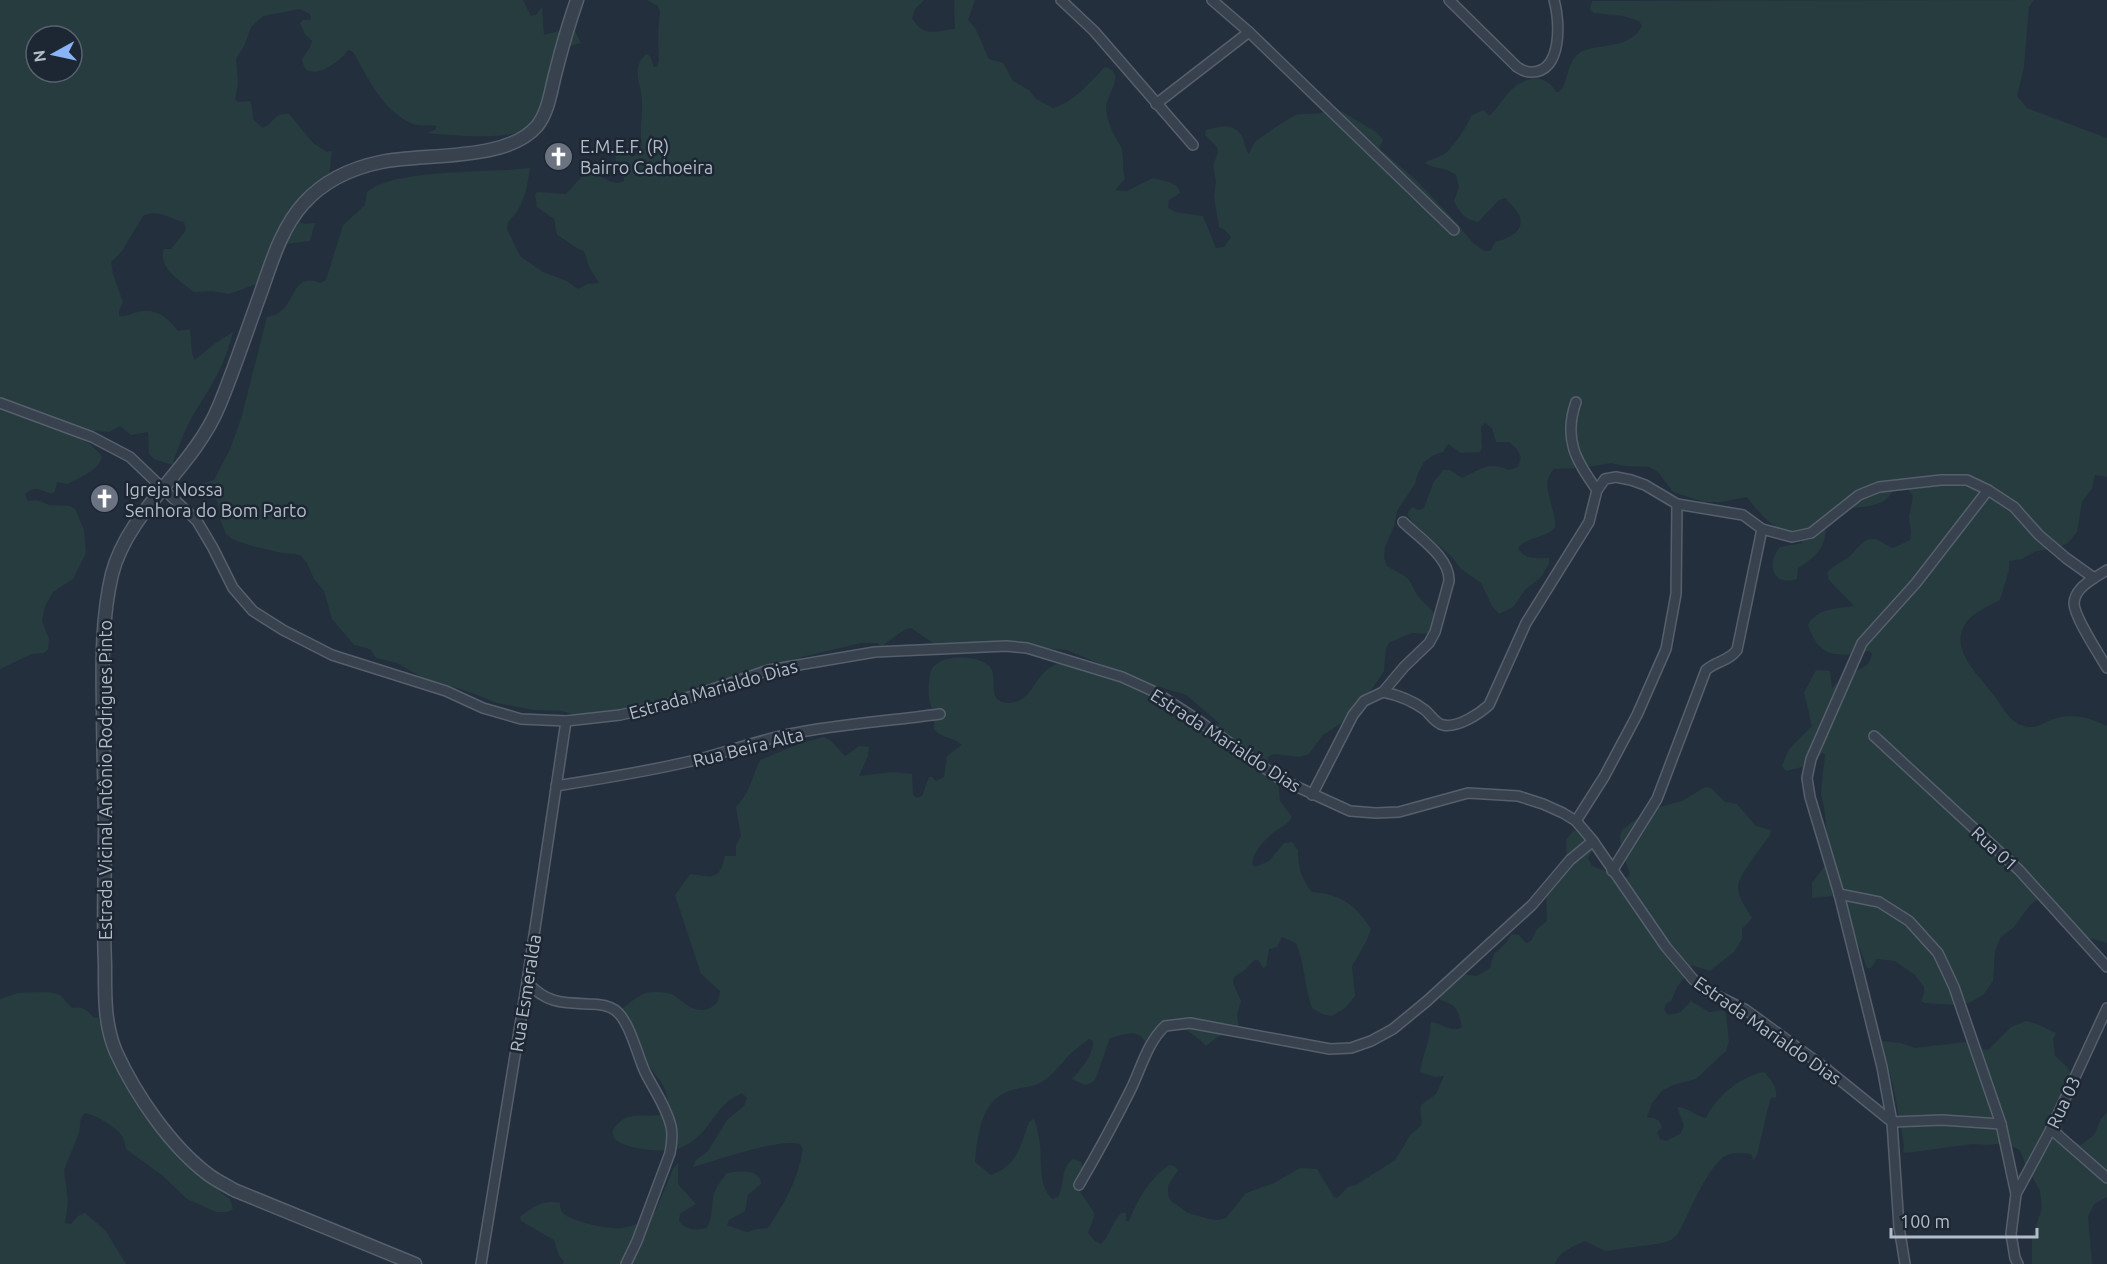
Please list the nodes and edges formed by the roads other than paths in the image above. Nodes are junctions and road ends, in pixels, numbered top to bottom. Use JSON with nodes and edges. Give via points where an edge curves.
{"nodes":[{"id":1,"x":577,"y":0,"type":"edge"},
{"id":2,"x":1061,"y":0,"type":"edge"},
{"id":3,"x":1212,"y":0,"type":"edge"},
{"id":4,"x":1449,"y":0,"type":"edge"},
{"id":5,"x":1554,"y":0,"type":"edge"},
{"id":6,"x":1249,"y":32,"type":"junction"},
{"id":7,"x":1156,"y":104,"type":"junction"},
{"id":8,"x":1193,"y":145,"type":"dead end"},
{"id":9,"x":1454,"y":230,"type":"dead end"},
{"id":10,"x":1576,"y":402,"type":"dead end"},
{"id":11,"x":0,"y":404,"type":"edge"},
{"id":12,"x":164,"y":489,"type":"junction"},
{"id":13,"x":1988,"y":489,"type":"junction"},
{"id":14,"x":1597,"y":490,"type":"junction"},
{"id":15,"x":1677,"y":504,"type":"junction"},
{"id":16,"x":1403,"y":522,"type":"dead end"},
{"id":17,"x":1762,"y":529,"type":"junction"},
{"id":18,"x":2107,"y":570,"type":"edge"},
{"id":19,"x":2094,"y":578,"type":"junction"},
{"id":20,"x":2107,"y":668,"type":"edge"},
{"id":21,"x":1383,"y":692,"type":"junction"},
{"id":22,"x":940,"y":714,"type":"dead end"},
{"id":23,"x":566,"y":721,"type":"junction"},
{"id":24,"x":1874,"y":736,"type":"dead end"},
{"id":25,"x":556,"y":786,"type":"junction"},
{"id":26,"x":1312,"y":795,"type":"junction"},
{"id":27,"x":1576,"y":821,"type":"junction"},
{"id":28,"x":1593,"y":840,"type":"junction"},
{"id":29,"x":1612,"y":871,"type":"junction"},
{"id":30,"x":1839,"y":894,"type":"junction"},
{"id":31,"x":2107,"y":967,"type":"edge"},
{"id":32,"x":527,"y":981,"type":"junction"},
{"id":33,"x":2107,"y":1008,"type":"edge"},
{"id":34,"x":1892,"y":1122,"type":"junction"},
{"id":35,"x":2001,"y":1124,"type":"junction"},
{"id":36,"x":2051,"y":1129,"type":"junction"},
{"id":37,"x":2107,"y":1178,"type":"edge"},
{"id":38,"x":1079,"y":1185,"type":"dead end"},
{"id":39,"x":2016,"y":1194,"type":"junction"},
{"id":40,"x":415,"y":1264,"type":"edge"},
{"id":41,"x":481,"y":1264,"type":"edge"},
{"id":42,"x":626,"y":1264,"type":"edge"},
{"id":43,"x":1905,"y":1264,"type":"edge"},
{"id":44,"x":2018,"y":1264,"type":"edge"}],
"edges":[{"from":1,"to":12,"type":"street","name":"Estrada Vicinal Antônio Rodrigues Pinto","via":[[548,104],[536,127],[514,142],[486,151],[382,162],[351,171],[329,182],[304,203],[286,228],[273,258],[216,414],[194,452]]},
{"from":2,"to":7,"type":"street","via":[[1094,31]]},
{"from":3,"to":6,"type":"street"},
{"from":4,"to":5,"type":"street","via":[[1516,67],[1530,72],[1543,69],[1551,60],[1558,40]]},
{"from":6,"to":7,"type":"street"},
{"from":6,"to":9,"type":"street"},
{"from":7,"to":8,"type":"street"},
{"from":10,"to":14,"type":"street","via":[[1570,442]]},
{"from":11,"to":12,"type":"street","name":"Estrada Marialdo Dias","via":[[92,437],[130,457]]},
{"from":12,"to":23,"type":"street","name":"Estrada Marialdo Dias","via":[[197,521],[233,588],[254,611],[283,630],[332,655],[446,691],[483,708],[521,719]]},
{"from":12,"to":40,"type":"street","name":"Estrada Vicinal Antônio Rodrigues Pinto","via":[[141,515],[123,545],[105,615],[104,946],[106,1018],[116,1050],[135,1088],[164,1129],[209,1175],[234,1190]]},
{"from":13,"to":17,"type":"street","via":[[1967,480],[1879,487],[1859,495],[1811,533],[1792,537]]},
{"from":13,"to":19,"type":"street"},
{"from":13,"to":30,"type":"street","via":[[1916,583],[1862,642],[1811,759],[1807,778],[1810,797]]},
{"from":14,"to":15,"type":"street","via":[[1605,480],[1616,477],[1645,485]]},
{"from":14,"to":21,"type":"street","via":[[1589,522],[1527,623],[1489,705],[1460,722],[1443,725],[1405,699]]},
{"from":15,"to":17,"type":"street","via":[[1743,515]]},
{"from":15,"to":27,"type":"street","via":[[1676,594],[1666,649],[1637,715]]},
{"from":16,"to":21,"type":"street","via":[[1442,558],[1449,581],[1436,632]]},
{"from":17,"to":29,"type":"street","via":[[1737,650],[1732,657],[1706,670],[1657,799]]},
{"from":18,"to":19,"type":"street"},
{"from":19,"to":20,"type":"street","via":[[2082,586],[2074,603]]},
{"from":21,"to":26,"type":"street","via":[[1364,701],[1353,715]]},
{"from":22,"to":25,"type":"street","name":"Rua Beira Alta","via":[[793,733],[688,762]]},
{"from":23,"to":25,"type":"street","name":"Rua Esmeralda"},
{"from":23,"to":26,"type":"street","name":"Estrada Marialdo Dias","via":[[620,715],[769,670],[875,652],[1027,648],[1122,677],[1155,692],[1280,779]]},
{"from":24,"to":31,"type":"street","name":"Rua 01","via":[[2019,870]]},
{"from":25,"to":32,"type":"street","name":"Rua Esmeralda"},
{"from":26,"to":27,"type":"street","name":"Estrada Marialdo Dias","via":[[1350,811],[1376,813],[1399,812],[1468,793],[1496,793],[1544,804]]},
{"from":27,"to":28,"type":"street","name":"Estrada Marialdo Dias"},
{"from":28,"to":29,"type":"street","name":"Estrada Marialdo Dias"},
{"from":28,"to":38,"type":"street","via":[[1569,860],[1532,905],[1427,1001],[1393,1029],[1371,1041],[1351,1048],[1330,1049],[1190,1023],[1165,1026],[1152,1040],[1131,1089]]},
{"from":29,"to":34,"type":"street","name":"Estrada Marialdo Dias","via":[[1693,979],[1755,1017]]},
{"from":30,"to":34,"type":"street"},
{"from":30,"to":35,"type":"street","via":[[1879,902],[1909,921],[1938,953],[1954,987]]},
{"from":32,"to":41,"type":"street","name":"Rua Esmeralda"},
{"from":32,"to":42,"type":"street","via":[[545,998],[615,1009],[623,1018],[665,1108],[673,1141],[670,1153]]},
{"from":33,"to":36,"type":"street","name":"Rua 03"},
{"from":34,"to":35,"type":"street"},
{"from":34,"to":43,"type":"street"},
{"from":35,"to":39,"type":"street"},
{"from":36,"to":37,"type":"street"},
{"from":36,"to":39,"type":"street","name":"Rua 03"},
{"from":39,"to":44,"type":"street","via":[[2012,1234]]}]}
